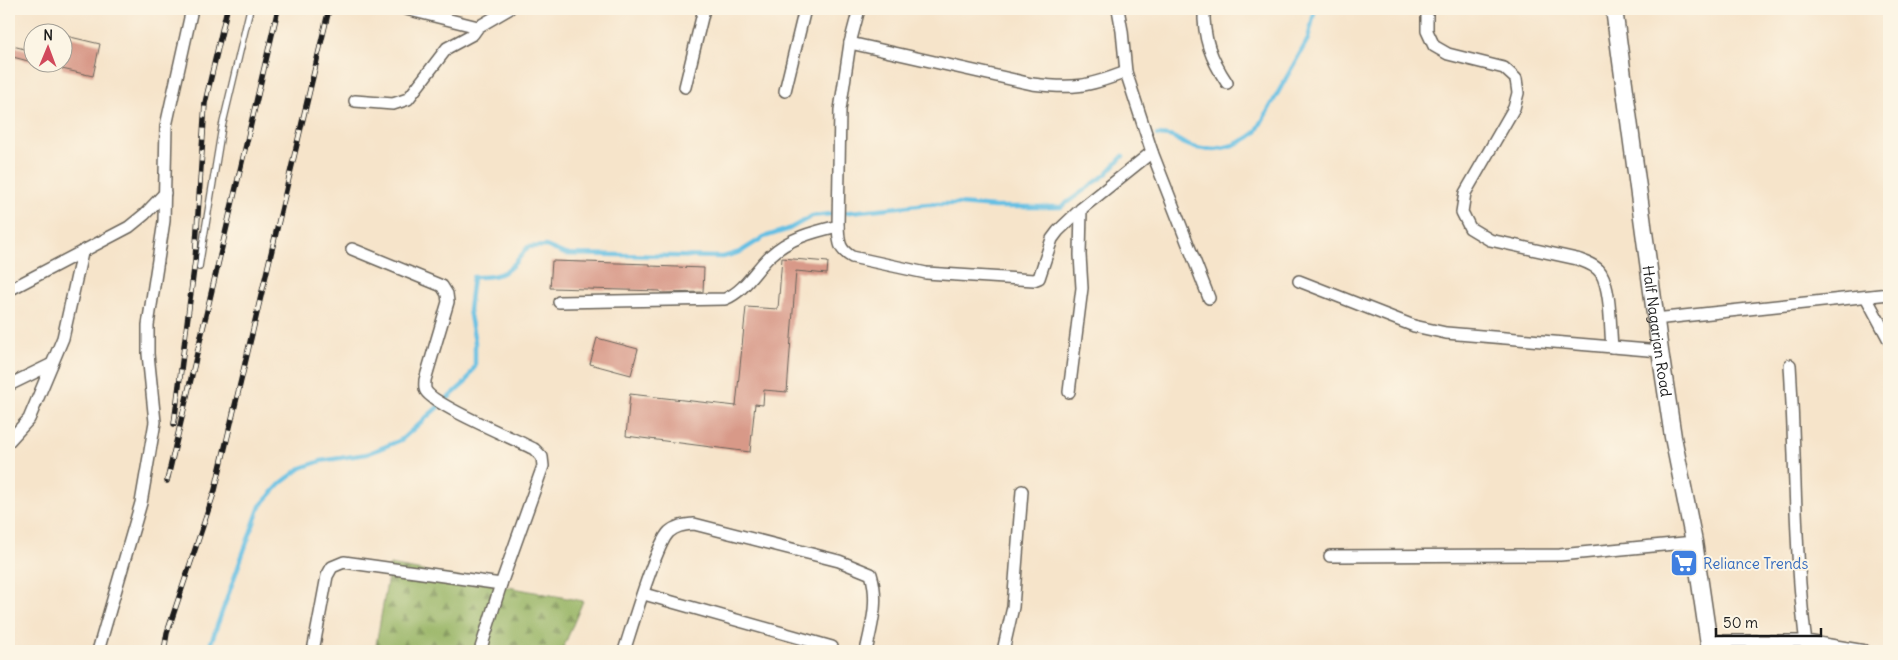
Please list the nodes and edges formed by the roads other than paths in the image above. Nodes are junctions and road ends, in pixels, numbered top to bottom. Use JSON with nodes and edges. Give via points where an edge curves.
{"nodes":[{"id":1,"x":192,"y":9,"type":"edge"},
{"id":2,"x":250,"y":9,"type":"edge"},
{"id":3,"x":406,"y":9,"type":"edge"},
{"id":4,"x":509,"y":9,"type":"edge"},
{"id":5,"x":704,"y":9,"type":"edge"},
{"id":6,"x":805,"y":9,"type":"edge"},
{"id":7,"x":859,"y":9,"type":"edge"},
{"id":8,"x":1118,"y":9,"type":"edge"},
{"id":9,"x":1204,"y":9,"type":"edge"},
{"id":10,"x":1427,"y":9,"type":"edge"},
{"id":11,"x":1614,"y":9,"type":"edge"},
{"id":12,"x":478,"y":27,"type":"junction"},
{"id":13,"x":850,"y":43,"type":"junction"},
{"id":14,"x":1126,"y":72,"type":"junction"},
{"id":15,"x":1227,"y":82,"type":"dead end"},
{"id":16,"x":685,"y":87,"type":"dead end"},
{"id":17,"x":785,"y":91,"type":"dead end"},
{"id":18,"x":355,"y":101,"type":"dead end"},
{"id":19,"x":1152,"y":152,"type":"junction"},
{"id":20,"x":165,"y":193,"type":"junction"},
{"id":21,"x":1081,"y":209,"type":"junction"},
{"id":22,"x":837,"y":223,"type":"junction"},
{"id":23,"x":352,"y":249,"type":"dead end"},
{"id":24,"x":82,"y":253,"type":"junction"},
{"id":25,"x":199,"y":267,"type":"dead end"},
{"id":26,"x":1299,"y":281,"type":"dead end"},
{"id":27,"x":9,"y":290,"type":"edge"},
{"id":28,"x":1889,"y":294,"type":"edge"},
{"id":29,"x":1866,"y":297,"type":"junction"},
{"id":30,"x":1209,"y":298,"type":"dead end"},
{"id":31,"x":559,"y":302,"type":"dead end"},
{"id":32,"x":1655,"y":319,"type":"junction"},
{"id":33,"x":1889,"y":340,"type":"edge"},
{"id":34,"x":1612,"y":348,"type":"junction"},
{"id":35,"x":1660,"y":351,"type":"junction"},
{"id":36,"x":52,"y":364,"type":"junction"},
{"id":37,"x":1790,"y":365,"type":"dead end"},
{"id":38,"x":9,"y":385,"type":"edge"},
{"id":39,"x":1069,"y":392,"type":"dead end"},
{"id":40,"x":9,"y":441,"type":"edge"},
{"id":41,"x":1022,"y":491,"type":"dead end"},
{"id":42,"x":1694,"y":542,"type":"junction"},
{"id":43,"x":1330,"y":556,"type":"dead end"},
{"id":44,"x":501,"y":584,"type":"junction"},
{"id":45,"x":644,"y":594,"type":"junction"},
{"id":46,"x":1708,"y":646,"type":"edge"},
{"id":47,"x":1807,"y":646,"type":"edge"},
{"id":48,"x":832,"y":647,"type":"dead end"},
{"id":49,"x":98,"y":651,"type":"edge"},
{"id":50,"x":313,"y":651,"type":"edge"},
{"id":51,"x":480,"y":651,"type":"edge"},
{"id":52,"x":624,"y":651,"type":"edge"},
{"id":53,"x":866,"y":651,"type":"edge"},
{"id":54,"x":1003,"y":651,"type":"edge"},
{"id":55,"x":1865,"y":651,"type":"edge"}],
"edges":[{"from":1,"to":20,"type":"street","via":[[166,126]]},
{"from":2,"to":25,"type":"lane","via":[[222,127]]},
{"from":3,"to":12,"type":"street"},
{"from":4,"to":12,"type":"street"},
{"from":5,"to":16,"type":"street"},
{"from":6,"to":17,"type":"street"},
{"from":7,"to":13,"type":"street"},
{"from":8,"to":14,"type":"street"},
{"from":9,"to":15,"type":"street","via":[[1206,41],[1213,61]]},
{"from":10,"to":34,"type":"street","via":[[1427,31],[1434,46],[1448,54],[1504,68],[1516,78],[1518,93],[1514,108],[1465,193],[1462,212],[1470,228],[1490,240],[1577,259],[1600,271],[1606,290]]},
{"from":11,"to":32,"type":"main road","name":"Half Nagarjan Road"},
{"from":12,"to":18,"type":"street","via":[[473,34],[447,48],[408,99],[393,104]]},
{"from":13,"to":14,"type":"street","via":[[1061,88],[1092,85]]},
{"from":13,"to":22,"type":"street","via":[[840,110]]},
{"from":14,"to":19,"type":"street"},
{"from":19,"to":21,"type":"street"},
{"from":19,"to":30,"type":"street"},
{"from":20,"to":24,"type":"street","via":[[146,214]]},
{"from":20,"to":49,"type":"street","via":[[164,221],[148,325],[155,422],[141,503]]},
{"from":21,"to":22,"type":"street","via":[[1052,239],[1039,278],[1034,280],[926,273],[852,257],[839,245]]},
{"from":21,"to":39,"type":"street","via":[[1082,288]]},
{"from":22,"to":31,"type":"street","via":[[794,239],[771,255],[737,294],[725,299]]},
{"from":23,"to":44,"type":"street","via":[[442,286],[448,302],[425,380],[426,390],[433,398],[534,449],[542,457],[544,466]]},
{"from":24,"to":27,"type":"street"},
{"from":24,"to":36,"type":"street","via":[[70,312]]},
{"from":26,"to":34,"type":"street","via":[[1405,323],[1446,333]]},
{"from":28,"to":29,"type":"street"},
{"from":29,"to":32,"type":"street"},
{"from":29,"to":33,"type":"street"},
{"from":32,"to":35,"type":"main road","name":"Half Nagarjan Road"},
{"from":34,"to":35,"type":"street"},
{"from":35,"to":42,"type":"main road","name":"Half Nagarjan Road"},
{"from":36,"to":38,"type":"street"},
{"from":36,"to":40,"type":"street","via":[[29,419]]},
{"from":37,"to":47,"type":"street","via":[[1798,544]]},
{"from":41,"to":54,"type":"street","via":[[1013,607]]},
{"from":42,"to":43,"type":"street","via":[[1560,555]]},
{"from":42,"to":46,"type":"main road","name":"Half Nagarjan Road"},
{"from":44,"to":50,"type":"street","via":[[344,562],[332,567],[327,576]]},
{"from":44,"to":51,"type":"street"},
{"from":45,"to":48,"type":"street"},
{"from":45,"to":52,"type":"street"},
{"from":45,"to":53,"type":"street","via":[[658,552],[668,533],[680,525],[694,524],[839,561],[871,574],[875,586]]},
{"from":46,"to":47,"type":"street"},
{"from":47,"to":55,"type":"street"}]}
